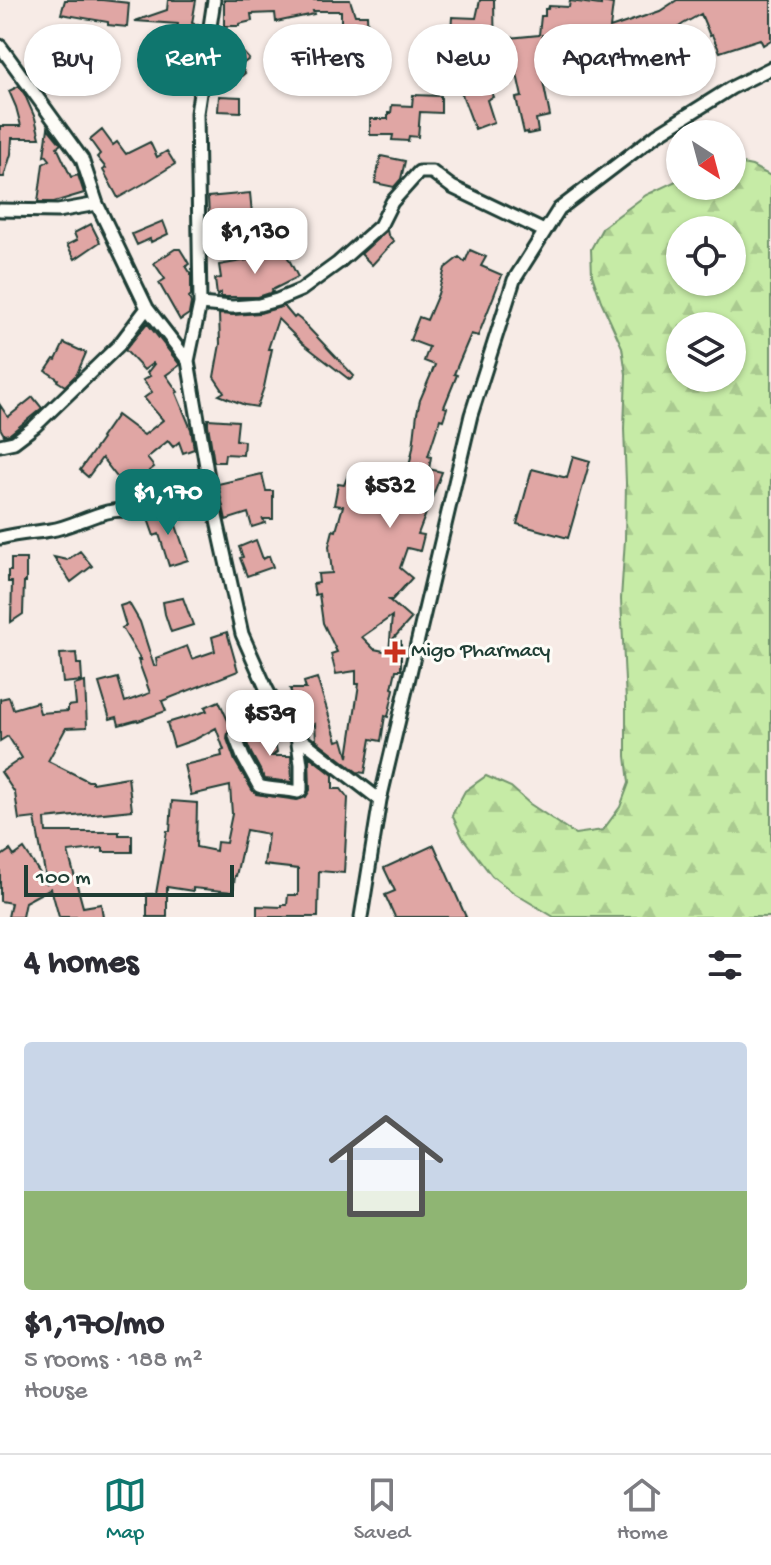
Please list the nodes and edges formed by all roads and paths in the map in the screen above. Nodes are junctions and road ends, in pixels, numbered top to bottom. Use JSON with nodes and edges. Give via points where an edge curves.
{"nodes":[{"id":1,"x":214,"y":0,"type":"edge"},
{"id":2,"x":0,"y":46,"type":"edge"},
{"id":3,"x":771,"y":68,"type":"edge"},
{"id":4,"x":97,"y":204,"type":"junction"},
{"id":5,"x":0,"y":210,"type":"edge"},
{"id":6,"x":544,"y":231,"type":"junction"},
{"id":7,"x":200,"y":304,"type":"junction"},
{"id":8,"x":147,"y":308,"type":"junction"},
{"id":9,"x":188,"y":361,"type":"junction"},
{"id":10,"x":0,"y":445,"type":"edge"},
{"id":11,"x":210,"y":489,"type":"junction"},
{"id":12,"x":0,"y":538,"type":"edge"},
{"id":13,"x":235,"y":736,"type":"dead end"},
{"id":14,"x":297,"y":736,"type":"junction"},
{"id":15,"x":380,"y":800,"type":"junction"},
{"id":16,"x":361,"y":917,"type":"edge"}],
"edges":[{"from":1,"to":7,"type":"street","via":[[197,113]]},
{"from":2,"to":4,"type":"street","via":[[82,159]]},
{"from":3,"to":6,"type":"street","via":[[656,135],[559,209]]},
{"from":4,"to":5,"type":"street","via":[[58,211]]},
{"from":4,"to":8,"type":"street"},
{"from":6,"to":7,"type":"street","via":[[432,172],[419,172],[392,202],[380,226],[301,290],[259,305]]},
{"from":6,"to":15,"type":"street","via":[[514,280],[471,415]]},
{"from":7,"to":9,"type":"street"},
{"from":8,"to":9,"type":"street"},
{"from":8,"to":10,"type":"street","via":[[119,345],[46,416],[14,442]]},
{"from":9,"to":11,"type":"street"},
{"from":11,"to":12,"type":"street","via":[[132,512]]},
{"from":11,"to":14,"type":"street","via":[[242,634],[273,703]]},
{"from":13,"to":14,"type":"street","via":[[259,786],[298,792]]},
{"from":14,"to":15,"type":"street"},
{"from":15,"to":16,"type":"street"}]}
